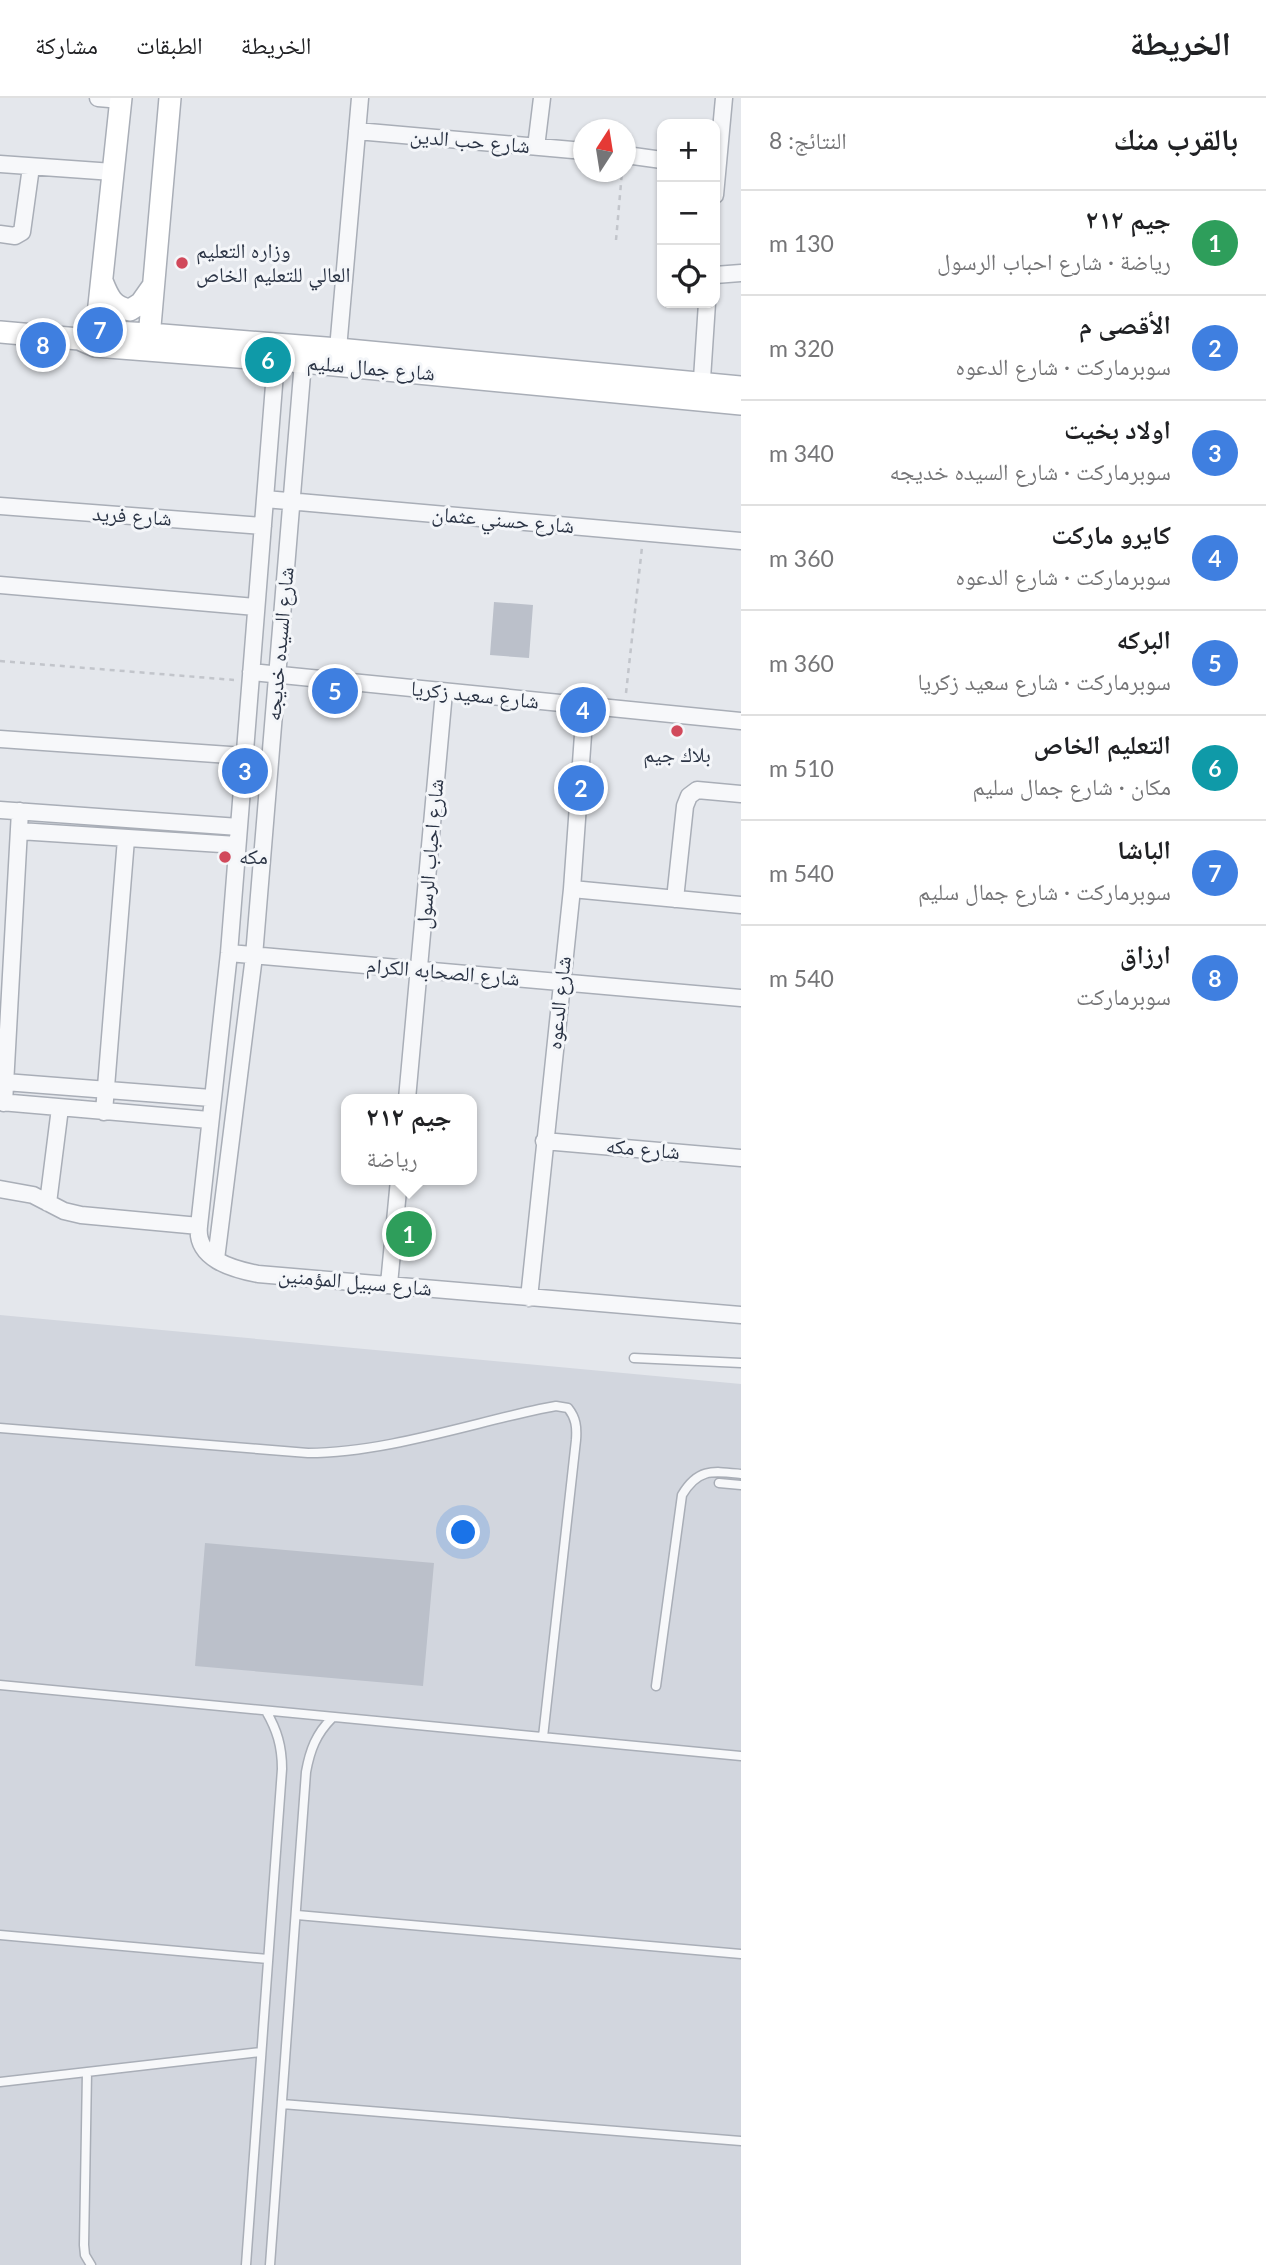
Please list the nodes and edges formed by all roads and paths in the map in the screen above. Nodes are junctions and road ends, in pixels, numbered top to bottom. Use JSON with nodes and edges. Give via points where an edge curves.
{"nodes":[{"id":1,"x":98,"y":98,"type":"edge"},
{"id":2,"x":170,"y":98,"type":"edge"},
{"id":3,"x":360,"y":98,"type":"edge"},
{"id":4,"x":542,"y":98,"type":"edge"},
{"id":5,"x":724,"y":98,"type":"edge"},
{"id":6,"x":121,"y":99,"type":"edge"},
{"id":7,"x":357,"y":131,"type":"junction"},
{"id":8,"x":720,"y":132,"type":"edge"},
{"id":9,"x":536,"y":147,"type":"junction"},
{"id":10,"x":573,"y":150,"type":"edge"},
{"id":11,"x":636,"y":156,"type":"edge"},
{"id":12,"x":657,"y":159,"type":"edge"},
{"id":13,"x":0,"y":165,"type":"edge"},
{"id":14,"x":31,"y":167,"type":"junction"},
{"id":15,"x":113,"y":172,"type":"junction"},
{"id":16,"x":621,"y":182,"type":"edge"},
{"id":17,"x":0,"y":234,"type":"edge"},
{"id":18,"x":616,"y":240,"type":"dead end"},
{"id":19,"x":741,"y":273,"type":"edge"},
{"id":20,"x":720,"y":275,"type":"edge"},
{"id":21,"x":101,"y":279,"type":"junction"},
{"id":22,"x":153,"y":286,"type":"junction"},
{"id":23,"x":707,"y":308,"type":"edge"},
{"id":24,"x":0,"y":332,"type":"edge"},
{"id":25,"x":90,"y":339,"type":"junction"},
{"id":26,"x":149,"y":343,"type":"junction"},
{"id":27,"x":338,"y":349,"type":"junction"},
{"id":28,"x":276,"y":360,"type":"junction"},
{"id":29,"x":303,"y":362,"type":"junction"},
{"id":30,"x":741,"y":387,"type":"edge"},
{"id":31,"x":701,"y":392,"type":"junction"},
{"id":32,"x":741,"y":404,"type":"edge"},
{"id":33,"x":265,"y":499,"type":"junction"},
{"id":34,"x":292,"y":501,"type":"junction"},
{"id":35,"x":0,"y":506,"type":"edge"},
{"id":36,"x":263,"y":526,"type":"junction"},
{"id":37,"x":643,"y":532,"type":"junction"},
{"id":38,"x":741,"y":541,"type":"edge"},
{"id":39,"x":0,"y":585,"type":"edge"},
{"id":40,"x":256,"y":607,"type":"junction"},
{"id":41,"x":0,"y":661,"type":"edge"},
{"id":42,"x":277,"y":675,"type":"junction"},
{"id":43,"x":251,"y":676,"type":"junction"},
{"id":44,"x":444,"y":692,"type":"junction"},
{"id":45,"x":585,"y":706,"type":"junction"},
{"id":46,"x":624,"y":710,"type":"junction"},
{"id":47,"x":741,"y":721,"type":"edge"},
{"id":48,"x":0,"y":739,"type":"edge"},
{"id":49,"x":244,"y":756,"type":"junction"},
{"id":50,"x":741,"y":794,"type":"edge"},
{"id":51,"x":0,"y":810,"type":"edge"},
{"id":52,"x":20,"y":811,"type":"junction"},
{"id":53,"x":239,"y":827,"type":"junction"},
{"id":54,"x":19,"y":831,"type":"junction"},
{"id":55,"x":126,"y":839,"type":"junction"},
{"id":56,"x":237,"y":845,"type":"junction"},
{"id":57,"x":572,"y":888,"type":"junction"},
{"id":58,"x":8,"y":894,"type":"edge"},
{"id":59,"x":675,"y":899,"type":"junction"},
{"id":60,"x":741,"y":905,"type":"edge"},
{"id":61,"x":229,"y":953,"type":"junction"},
{"id":62,"x":254,"y":956,"type":"junction"},
{"id":63,"x":6,"y":966,"type":"edge"},
{"id":64,"x":419,"y":969,"type":"junction"},
{"id":65,"x":561,"y":982,"type":"junction"},
{"id":66,"x":741,"y":998,"type":"edge"},
{"id":67,"x":4,"y":1035,"type":"edge"},
{"id":68,"x":5,"y":1082,"type":"junction"},
{"id":69,"x":106,"y":1090,"type":"junction"},
{"id":70,"x":407,"y":1094,"type":"edge"},
{"id":71,"x":211,"y":1098,"type":"junction"},
{"id":72,"x":2,"y":1102,"type":"edge"},
{"id":73,"x":60,"y":1108,"type":"junction"},
{"id":74,"x":104,"y":1112,"type":"junction"},
{"id":75,"x":209,"y":1120,"type":"junction"},
{"id":76,"x":544,"y":1141,"type":"junction"},
{"id":77,"x":741,"y":1158,"type":"edge"},
{"id":78,"x":399,"y":1185,"type":"edge"},
{"id":79,"x":0,"y":1189,"type":"edge"},
{"id":80,"x":48,"y":1203,"type":"junction"},
{"id":81,"x":199,"y":1226,"type":"junction"},
{"id":82,"x":216,"y":1259,"type":"junction"},
{"id":83,"x":389,"y":1284,"type":"junction"},
{"id":84,"x":529,"y":1298,"type":"junction"},
{"id":85,"x":741,"y":1315,"type":"edge"},
{"id":86,"x":634,"y":1358,"type":"dead end"},
{"id":87,"x":741,"y":1363,"type":"edge"},
{"id":88,"x":0,"y":1428,"type":"edge"},
{"id":89,"x":741,"y":1474,"type":"edge"},
{"id":90,"x":719,"y":1483,"type":"dead end"},
{"id":91,"x":741,"y":1485,"type":"edge"},
{"id":92,"x":0,"y":1685,"type":"edge"},
{"id":93,"x":656,"y":1686,"type":"dead end"},
{"id":94,"x":266,"y":1710,"type":"junction"},
{"id":95,"x":332,"y":1718,"type":"junction"},
{"id":96,"x":543,"y":1737,"type":"junction"},
{"id":97,"x":741,"y":1756,"type":"edge"},
{"id":98,"x":297,"y":1915,"type":"junction"},
{"id":99,"x":0,"y":1935,"type":"edge"},
{"id":100,"x":741,"y":1954,"type":"edge"},
{"id":101,"x":268,"y":1959,"type":"junction"},
{"id":102,"x":261,"y":2052,"type":"junction"},
{"id":103,"x":87,"y":2072,"type":"junction"},
{"id":104,"x":0,"y":2082,"type":"edge"},
{"id":105,"x":282,"y":2104,"type":"junction"},
{"id":106,"x":741,"y":2141,"type":"edge"},
{"id":107,"x":91,"y":2265,"type":"edge"},
{"id":108,"x":246,"y":2265,"type":"edge"},
{"id":109,"x":270,"y":2265,"type":"edge"}],
"edges":[{"from":1,"to":6,"type":"street"},
{"from":2,"to":22,"type":"main road"},
{"from":3,"to":7,"type":"street"},
{"from":4,"to":9,"type":"street"},
{"from":5,"to":8,"type":"street"},
{"from":6,"to":15,"type":"main road"},
{"from":7,"to":9,"type":"street","name":"شارع حب الدين"},
{"from":7,"to":27,"type":"street"},
{"from":9,"to":10,"type":"street","name":"شارع حب الدين"},
{"from":11,"to":12,"type":"street"},
{"from":13,"to":14,"type":"street"},
{"from":14,"to":15,"type":"street"},
{"from":14,"to":17,"type":"street","via":[[22,232]]},
{"from":15,"to":21,"type":"main road"},
{"from":16,"to":18,"type":"path"},
{"from":19,"to":20,"type":"street"},
{"from":21,"to":22,"type":"main road","via":[[114,305],[130,310]]},
{"from":21,"to":25,"type":"main road"},
{"from":22,"to":26,"type":"main road"},
{"from":23,"to":31,"type":"street"},
{"from":24,"to":25,"type":"main road","name":"شارع جمال سليم"},
{"from":25,"to":26,"type":"main road","name":"شارع جمال سليم"},
{"from":26,"to":27,"type":"main road","name":"شارع جمال سليم"},
{"from":26,"to":28,"type":"main road","name":"شارع جمال سليم"},
{"from":27,"to":31,"type":"main road","name":"شارع جمال سليم"},
{"from":28,"to":29,"type":"main road","name":"شارع جمال سليم"},
{"from":28,"to":33,"type":"street","name":"شارع السيده خديجه"},
{"from":29,"to":31,"type":"main road","name":"شارع جمال سليم"},
{"from":29,"to":34,"type":"street","name":"شارع السيده خديجه"},
{"from":30,"to":31,"type":"main road","name":"شارع جمال سليم"},
{"from":31,"to":32,"type":"main road","name":"شارع جمال سليم"},
{"from":33,"to":34,"type":"street","name":"شارع حسني عثمان"},
{"from":33,"to":36,"type":"street","name":"شارع السيده خديجه"},
{"from":34,"to":37,"type":"street","name":"شارع حسني عثمان"},
{"from":34,"to":42,"type":"street","name":"شارع السيده خديجه"},
{"from":35,"to":36,"type":"street","name":"شارع فريد"},
{"from":36,"to":40,"type":"street","name":"شارع السيده خديجه"},
{"from":37,"to":38,"type":"street","name":"شارع حسني عثمان"},
{"from":37,"to":46,"type":"path"},
{"from":39,"to":40,"type":"street"},
{"from":40,"to":43,"type":"street","name":"شارع السيده خديجه"},
{"from":41,"to":43,"type":"path"},
{"from":42,"to":43,"type":"street","name":"شارع سعيد زكريا"},
{"from":42,"to":44,"type":"street","name":"شارع سعيد زكريا"},
{"from":42,"to":62,"type":"street","name":"شارع السيده خديجه"},
{"from":43,"to":49,"type":"street","name":"شارع السيده خديجه"},
{"from":44,"to":45,"type":"street","name":"شارع سعيد زكريا"},
{"from":44,"to":64,"type":"street","name":"شارع احباب الرسول"},
{"from":45,"to":46,"type":"street","name":"شارع سعيد زكريا"},
{"from":45,"to":57,"type":"street","name":"شارع الدعوه"},
{"from":46,"to":47,"type":"street","name":"شارع سعيد زكريا"},
{"from":48,"to":49,"type":"street"},
{"from":49,"to":53,"type":"street","name":"شارع السيده خديجه"},
{"from":50,"to":59,"type":"street","via":[[697,790],[689,796]]},
{"from":51,"to":52,"type":"street"},
{"from":52,"to":53,"type":"street"},
{"from":52,"to":54,"type":"street"},
{"from":53,"to":56,"type":"street","name":"شارع السيده خديجه"},
{"from":54,"to":55,"type":"street"},
{"from":54,"to":58,"type":"street"},
{"from":55,"to":56,"type":"street"},
{"from":55,"to":69,"type":"street"},
{"from":56,"to":61,"type":"street","name":"شارع السيده خديجه"},
{"from":57,"to":59,"type":"street"},
{"from":57,"to":65,"type":"street","name":"شارع الدعوه"},
{"from":58,"to":63,"type":"street"},
{"from":59,"to":60,"type":"street"},
{"from":61,"to":62,"type":"street","name":"شارع الصحابه الكرام"},
{"from":61,"to":71,"type":"street","name":"شارع السيده خديجه"},
{"from":62,"to":64,"type":"street","name":"شارع الصحابه الكرام"},
{"from":62,"to":82,"type":"street","name":"شارع السيده خديجه"},
{"from":63,"to":67,"type":"street"},
{"from":64,"to":65,"type":"street","name":"شارع الصحابه الكرام"},
{"from":64,"to":70,"type":"street","name":"شارع احباب الرسول"},
{"from":65,"to":66,"type":"street","name":"شارع الصحابه الكرام"},
{"from":65,"to":76,"type":"street","name":"شارع الدعوه"},
{"from":67,"to":68,"type":"street"},
{"from":68,"to":69,"type":"street"},
{"from":68,"to":72,"type":"street"},
{"from":69,"to":71,"type":"street"},
{"from":69,"to":74,"type":"street"},
{"from":71,"to":75,"type":"street","name":"شارع السيده خديجه"},
{"from":72,"to":73,"type":"street"},
{"from":73,"to":74,"type":"street"},
{"from":73,"to":80,"type":"street"},
{"from":74,"to":75,"type":"street"},
{"from":75,"to":81,"type":"street","name":"شارع السيده خديجه"},
{"from":76,"to":77,"type":"street","name":"شارع مكه"},
{"from":76,"to":84,"type":"street","name":"شارع الدعوه"},
{"from":78,"to":83,"type":"street"},
{"from":79,"to":80,"type":"street"},
{"from":80,"to":81,"type":"street","via":[[81,1215]]},
{"from":81,"to":82,"type":"street","via":[[199,1242]]},
{"from":82,"to":83,"type":"street","name":"شارع سبيل المؤمنين","via":[[258,1274]]},
{"from":83,"to":84,"type":"street","name":"شارع سبيل المؤمنين"},
{"from":84,"to":85,"type":"street","name":"شارع سبيل المؤمنين"},
{"from":86,"to":87,"type":"lane"},
{"from":88,"to":96,"type":"lane","via":[[329,1453],[366,1449],[540,1409],[568,1408],[577,1429]]},
{"from":89,"to":93,"type":"lane","via":[[701,1474],[682,1494]]},
{"from":90,"to":91,"type":"lane"},
{"from":92,"to":94,"type":"lane"},
{"from":94,"to":95,"type":"lane"},
{"from":94,"to":101,"type":"lane","via":[[282,1746]]},
{"from":95,"to":96,"type":"lane"},
{"from":95,"to":98,"type":"lane","via":[[317,1735],[309,1757]]},
{"from":96,"to":97,"type":"lane"},
{"from":98,"to":100,"type":"lane"},
{"from":98,"to":105,"type":"lane"},
{"from":99,"to":101,"type":"lane"},
{"from":101,"to":102,"type":"lane"},
{"from":102,"to":103,"type":"lane"},
{"from":102,"to":108,"type":"lane"},
{"from":103,"to":104,"type":"lane"},
{"from":103,"to":107,"type":"lane","via":[[84,2245]]},
{"from":105,"to":106,"type":"lane"},
{"from":105,"to":109,"type":"lane"}]}
